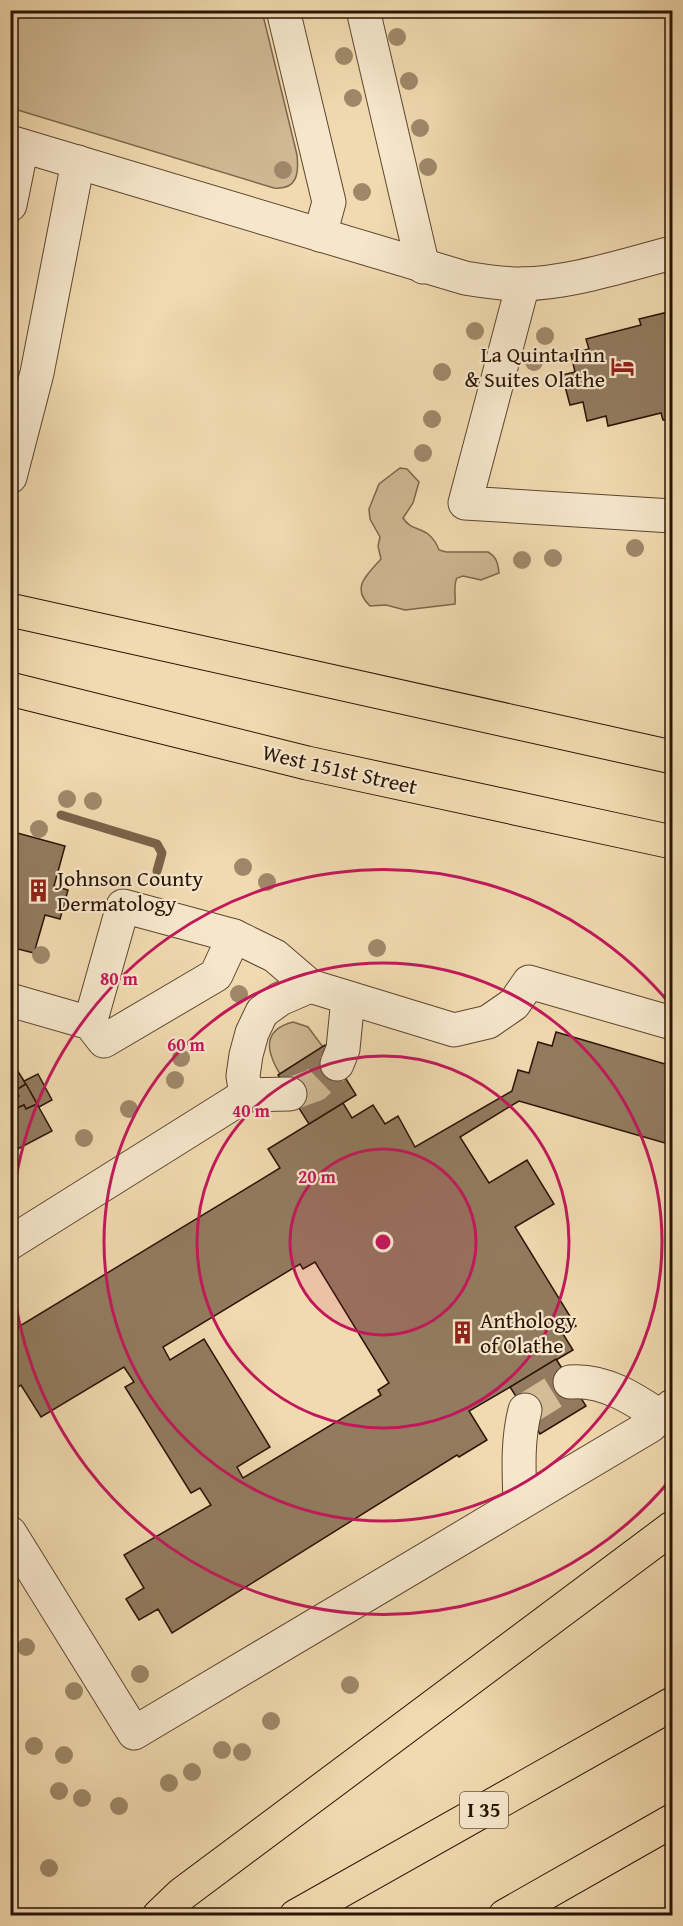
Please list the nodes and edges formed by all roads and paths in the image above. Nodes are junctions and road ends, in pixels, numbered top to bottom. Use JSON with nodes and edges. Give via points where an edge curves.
{"nodes":[{"id":1,"x":283,"y":10,"type":"edge"},
{"id":2,"x":363,"y":10,"type":"edge"},
{"id":3,"x":16,"y":144,"type":"edge"},
{"id":4,"x":78,"y":162,"type":"junction"},
{"id":5,"x":10,"y":205,"type":"edge"},
{"id":6,"x":320,"y":235,"type":"junction"},
{"id":7,"x":672,"y":253,"type":"edge"},
{"id":8,"x":423,"y":267,"type":"junction"},
{"id":9,"x":523,"y":284,"type":"junction"},
{"id":10,"x":10,"y":477,"type":"edge"},
{"id":11,"x":672,"y":516,"type":"edge"},
{"id":12,"x":10,"y":610,"type":"edge"},
{"id":13,"x":10,"y":688,"type":"edge"},
{"id":14,"x":672,"y":757,"type":"edge"},
{"id":15,"x":672,"y":842,"type":"edge"},
{"id":16,"x":234,"y":936,"type":"junction"},
{"id":17,"x":310,"y":986,"type":"junction"},
{"id":18,"x":348,"y":998,"type":"junction"},
{"id":19,"x":10,"y":1000,"type":"edge"},
{"id":20,"x":90,"y":1023,"type":"junction"},
{"id":21,"x":672,"y":1023,"type":"edge"},
{"id":22,"x":337,"y":1064,"type":"tunnel mouth"},
{"id":23,"x":290,"y":1094,"type":"tunnel mouth"},
{"id":24,"x":246,"y":1095,"type":"junction"},
{"id":25,"x":10,"y":1243,"type":"edge"},
{"id":26,"x":570,"y":1382,"type":"tunnel mouth"},
{"id":27,"x":525,"y":1410,"type":"dead end"},
{"id":28,"x":667,"y":1411,"type":"edge"},
{"id":29,"x":520,"y":1503,"type":"junction"},
{"id":30,"x":672,"y":1528,"type":"edge"},
{"id":31,"x":10,"y":1533,"type":"edge"},
{"id":32,"x":672,"y":1704,"type":"edge"},
{"id":33,"x":672,"y":1821,"type":"edge"},
{"id":34,"x":159,"y":1916,"type":"edge"},
{"id":35,"x":296,"y":1916,"type":"edge"},
{"id":36,"x":505,"y":1916,"type":"edge"}],
"edges":[{"from":1,"to":6,"type":"street","via":[[329,202]]},
{"from":2,"to":8,"type":"street"},
{"from":3,"to":4,"type":"street"},
{"from":3,"to":5,"type":"street"},
{"from":4,"to":6,"type":"street"},
{"from":4,"to":10,"type":"street","via":[[37,373]]},
{"from":6,"to":8,"type":"street"},
{"from":7,"to":9,"type":"street","via":[[598,272]]},
{"from":8,"to":9,"type":"street","via":[[465,278]]},
{"from":9,"to":11,"type":"street","via":[[465,503]]},
{"from":12,"to":14,"type":"main road"},
{"from":13,"to":15,"type":"main road","name":"West 151st Street","via":[[307,763]]},
{"from":16,"to":17,"type":"street","via":[[275,956]]},
{"from":16,"to":20,"type":"street","via":[[216,975],[104,1041]]},
{"from":16,"to":20,"type":"street","via":[[123,906]]},
{"from":17,"to":18,"type":"street"},
{"from":17,"to":24,"type":"street","via":[[262,1012],[246,1056]]},
{"from":18,"to":21,"type":"street","via":[[454,1030],[488,1022],[514,1004],[529,982]]},
{"from":18,"to":22,"type":"street","via":[[343,1049]]},
{"from":19,"to":20,"type":"street"},
{"from":23,"to":24,"type":"street"},
{"from":24,"to":25,"type":"street"},
{"from":26,"to":28,"type":"street","via":[[612,1389]]},
{"from":27,"to":29,"type":"street","via":[[518,1455]]},
{"from":28,"to":29,"type":"street","via":[[650,1426]]},
{"from":29,"to":31,"type":"street","via":[[134,1734]]},
{"from":30,"to":34,"type":"main road","via":[[182,1894]]},
{"from":32,"to":35,"type":"main road","number":"I 35"},
{"from":33,"to":36,"type":"main road"}]}
